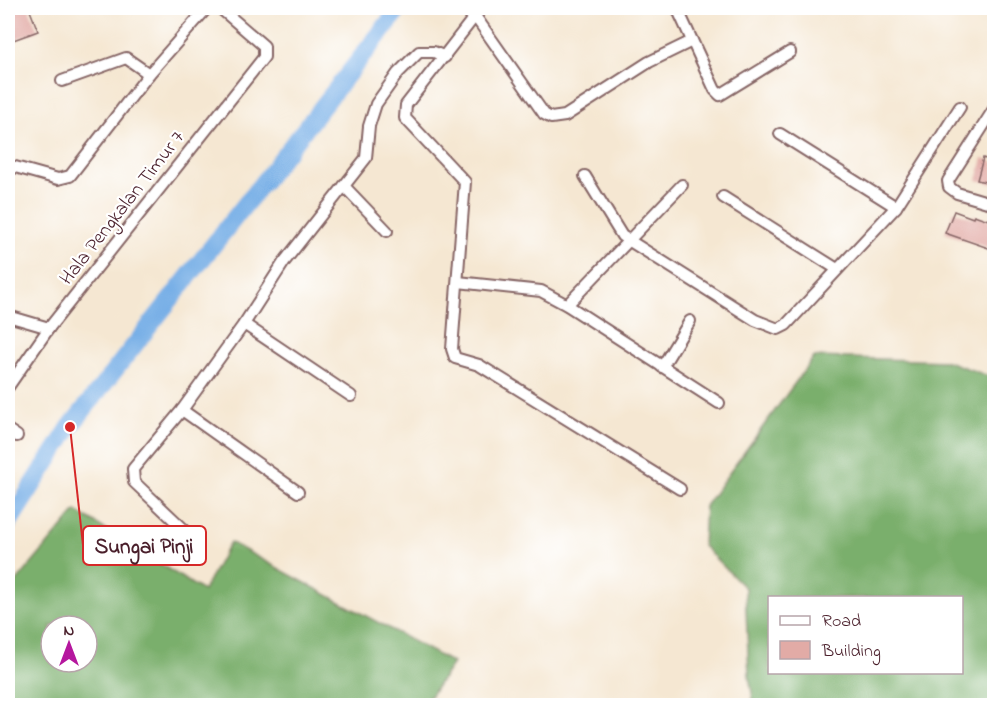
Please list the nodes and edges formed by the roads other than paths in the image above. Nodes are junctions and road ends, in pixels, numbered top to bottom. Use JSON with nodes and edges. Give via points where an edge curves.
{"nodes":[{"id":1,"x":207,"y":8,"type":"edge"},
{"id":2,"x":220,"y":8,"type":"edge"},
{"id":3,"x":677,"y":8,"type":"edge"},
{"id":4,"x":478,"y":12,"type":"edge"},
{"id":5,"x":692,"y":41,"type":"junction"},
{"id":6,"x":790,"y":52,"type":"dead end"},
{"id":7,"x":445,"y":57,"type":"junction"},
{"id":8,"x":149,"y":74,"type":"junction"},
{"id":9,"x":62,"y":81,"type":"dead end"},
{"id":10,"x":960,"y":107,"type":"dead end"},
{"id":11,"x":993,"y":114,"type":"edge"},
{"id":12,"x":780,"y":134,"type":"dead end"},
{"id":13,"x":8,"y":165,"type":"edge"},
{"id":14,"x":585,"y":176,"type":"dead end"},
{"id":15,"x":682,"y":184,"type":"dead end"},
{"id":16,"x":344,"y":186,"type":"junction"},
{"id":17,"x":723,"y":197,"type":"dead end"},
{"id":18,"x":994,"y":204,"type":"edge"},
{"id":19,"x":896,"y":207,"type":"junction"},
{"id":20,"x":387,"y":231,"type":"dead end"},
{"id":21,"x":629,"y":241,"type":"junction"},
{"id":22,"x":837,"y":269,"type":"junction"},
{"id":23,"x":458,"y":282,"type":"junction"},
{"id":24,"x":567,"y":305,"type":"junction"},
{"id":25,"x":8,"y":316,"type":"edge"},
{"id":26,"x":690,"y":321,"type":"dead end"},
{"id":27,"x":244,"y":324,"type":"junction"},
{"id":28,"x":50,"y":328,"type":"junction"},
{"id":29,"x":662,"y":367,"type":"junction"},
{"id":30,"x":8,"y":387,"type":"edge"},
{"id":31,"x":351,"y":396,"type":"dead end"},
{"id":32,"x":719,"y":403,"type":"dead end"},
{"id":33,"x":182,"y":410,"type":"junction"},
{"id":34,"x":681,"y":489,"type":"dead end"},
{"id":35,"x":298,"y":492,"type":"dead end"},
{"id":36,"x":193,"y":538,"type":"dead end"}],
"edges":[{"from":1,"to":8,"type":"street"},
{"from":2,"to":28,"type":"street","name":"Hala Pengkalan Timur 7","via":[[264,46],[264,57]]},
{"from":3,"to":5,"type":"street"},
{"from":4,"to":5,"type":"street","via":[[544,114],[551,118],[565,116],[649,62]]},
{"from":4,"to":7,"type":"street"},
{"from":5,"to":6,"type":"street","via":[[720,95]]},
{"from":7,"to":16,"type":"street","via":[[419,52],[386,88],[369,126],[366,158]]},
{"from":7,"to":23,"type":"street","via":[[404,112],[405,118],[465,182]]},
{"from":8,"to":9,"type":"street","via":[[126,58]]},
{"from":8,"to":13,"type":"street","via":[[70,176],[58,179]]},
{"from":10,"to":19,"type":"street"},
{"from":11,"to":18,"type":"street","via":[[948,181],[957,193]]},
{"from":12,"to":19,"type":"street"},
{"from":14,"to":21,"type":"street","via":[[622,237]]},
{"from":15,"to":21,"type":"street"},
{"from":16,"to":20,"type":"street"},
{"from":16,"to":27,"type":"street","via":[[284,262]]},
{"from":17,"to":22,"type":"street"},
{"from":19,"to":22,"type":"street"},
{"from":21,"to":22,"type":"street","via":[[745,315],[778,329]]},
{"from":21,"to":24,"type":"street"},
{"from":23,"to":24,"type":"street","via":[[541,291]]},
{"from":23,"to":34,"type":"street","via":[[452,349],[455,358],[479,365]]},
{"from":24,"to":29,"type":"street"},
{"from":25,"to":28,"type":"street"},
{"from":26,"to":29,"type":"street"},
{"from":27,"to":31,"type":"street"},
{"from":27,"to":33,"type":"street"},
{"from":28,"to":30,"type":"street","name":"Hala Pengkalan Timur 7"},
{"from":29,"to":32,"type":"street"},
{"from":33,"to":35,"type":"street"},
{"from":33,"to":36,"type":"street","via":[[133,469],[132,476]]}]}
